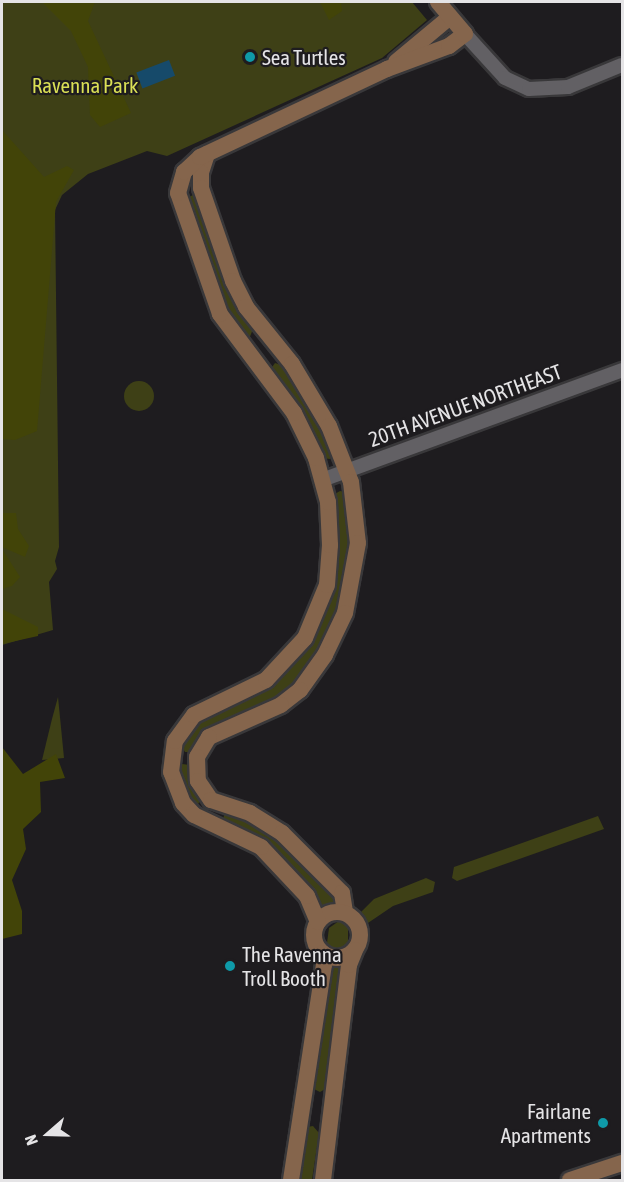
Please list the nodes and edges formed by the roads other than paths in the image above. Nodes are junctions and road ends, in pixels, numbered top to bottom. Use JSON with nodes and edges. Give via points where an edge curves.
{"nodes":[{"id":1,"x":438,"y":2,"type":"edge"},
{"id":2,"x":450,"y":17,"type":"junction"},
{"id":3,"x":465,"y":34,"type":"junction"},
{"id":4,"x":622,"y":65,"type":"edge"},
{"id":5,"x":387,"y":69,"type":"junction"},
{"id":6,"x":207,"y":154,"type":"junction"},
{"id":7,"x":622,"y":370,"type":"edge"},
{"id":8,"x":348,"y":471,"type":"junction"},
{"id":9,"x":322,"y":480,"type":"junction"},
{"id":10,"x":345,"y":914,"type":"junction"},
{"id":11,"x":318,"y":922,"type":"junction"},
{"id":12,"x":355,"y":950,"type":"junction"},
{"id":13,"x":323,"y":953,"type":"junction"},
{"id":14,"x":622,"y":1162,"type":"edge"},
{"id":15,"x":291,"y":1180,"type":"edge"},
{"id":16,"x":322,"y":1180,"type":"edge"},
{"id":17,"x":570,"y":1180,"type":"edge"}],
"edges":[{"from":1,"to":2,"type":"main road"},
{"from":2,"to":3,"type":"main road"},
{"from":2,"to":5,"type":"main road"},
{"from":3,"to":4,"type":"street","via":[[499,73],[529,89],[568,87]]},
{"from":3,"to":5,"type":"main road","via":[[449,46]]},
{"from":5,"to":6,"type":"main road"},
{"from":6,"to":8,"type":"main road","via":[[201,188],[239,294],[305,384]]},
{"from":6,"to":9,"type":"main road","via":[[187,169],[178,193],[213,300],[228,328],[294,413]]},
{"from":7,"to":8,"type":"street","name":"20TH AVENUE NORTHEAST"},
{"from":8,"to":9,"type":"street","name":"20TH AVENUE NORTHEAST"},
{"from":8,"to":10,"type":"main road","via":[[357,519],[356,566],[336,635],[315,670],[290,698],[263,715],[208,737],[201,746],[196,769],[198,781],[211,800],[268,822],[349,895]]},
{"from":9,"to":11,"type":"main road","via":[[328,502],[329,566],[315,621],[294,654],[266,680],[194,715],[175,741],[171,772],[179,796],[194,815],[261,847],[307,896]]},
{"from":10,"to":11,"type":"main road","via":[[333,912]]},
{"from":10,"to":12,"type":"main road","via":[[360,929]]},
{"from":11,"to":13,"type":"main road","via":[[315,942]]},
{"from":12,"to":13,"type":"main road","via":[[338,958]]},
{"from":12,"to":16,"type":"main road","via":[[349,965]]},
{"from":13,"to":15,"type":"main road"},
{"from":14,"to":17,"type":"main road"}]}
